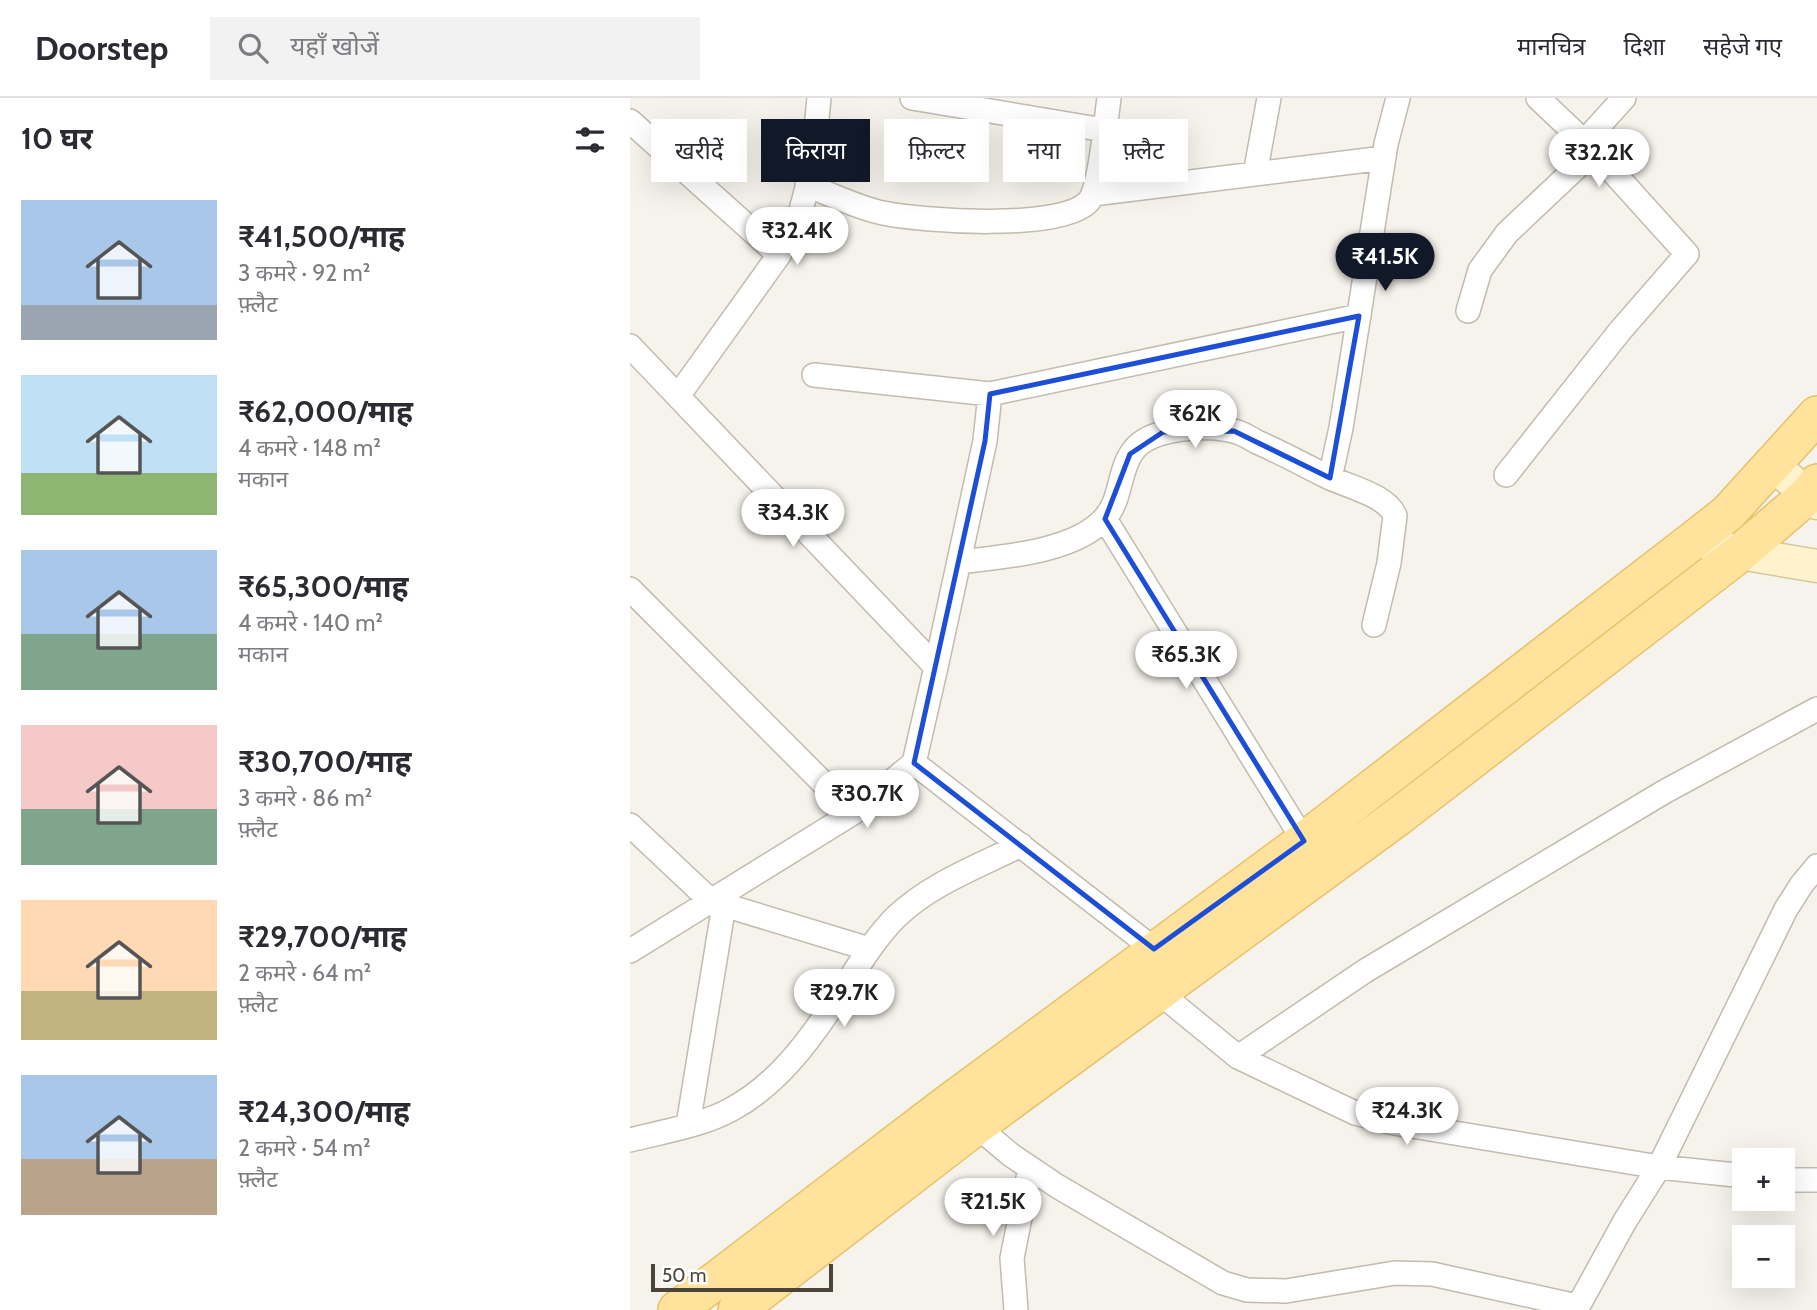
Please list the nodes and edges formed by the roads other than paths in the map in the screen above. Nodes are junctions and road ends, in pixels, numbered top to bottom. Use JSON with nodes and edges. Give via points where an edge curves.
{"nodes":[{"id":1,"x":819,"y":98,"type":"edge"},
{"id":2,"x":912,"y":98,"type":"edge"},
{"id":3,"x":1109,"y":98,"type":"edge"},
{"id":4,"x":1269,"y":98,"type":"edge"},
{"id":5,"x":1398,"y":98,"type":"edge"},
{"id":6,"x":1538,"y":98,"type":"edge"},
{"id":7,"x":1624,"y":98,"type":"edge"},
{"id":8,"x":1106,"y":119,"type":"edge"},
{"id":9,"x":630,"y":121,"type":"edge"},
{"id":10,"x":1099,"y":129,"type":"edge"},
{"id":11,"x":1589,"y":146,"type":"junction"},
{"id":12,"x":1384,"y":158,"type":"junction"},
{"id":13,"x":1099,"y":159,"type":"edge"},
{"id":14,"x":1255,"y":174,"type":"junction"},
{"id":15,"x":807,"y":186,"type":"junction"},
{"id":16,"x":1093,"y":194,"type":"junction"},
{"id":17,"x":779,"y":255,"type":"junction"},
{"id":18,"x":1468,"y":311,"type":"dead end"},
{"id":19,"x":1359,"y":316,"type":"junction"},
{"id":20,"x":630,"y":346,"type":"edge"},
{"id":21,"x":814,"y":375,"type":"dead end"},
{"id":22,"x":990,"y":394,"type":"junction"},
{"id":23,"x":678,"y":396,"type":"junction"},
{"id":24,"x":1817,"y":415,"type":"edge"},
{"id":25,"x":1772,"y":464,"type":"junction"},
{"id":26,"x":1506,"y":475,"type":"dead end"},
{"id":27,"x":1330,"y":478,"type":"junction"},
{"id":28,"x":1814,"y":494,"type":"edge"},
{"id":29,"x":1105,"y":519,"type":"junction"},
{"id":30,"x":1695,"y":540,"type":"junction"},
{"id":31,"x":1740,"y":553,"type":"junction"},
{"id":32,"x":959,"y":562,"type":"junction"},
{"id":33,"x":1817,"y":566,"type":"edge"},
{"id":34,"x":630,"y":589,"type":"edge"},
{"id":35,"x":1374,"y":625,"type":"dead end"},
{"id":36,"x":936,"y":667,"type":"junction"},
{"id":37,"x":1817,"y":709,"type":"edge"},
{"id":38,"x":914,"y":763,"type":"junction"},
{"id":39,"x":853,"y":813,"type":"junction"},
{"id":40,"x":630,"y":825,"type":"edge"},
{"id":41,"x":1304,"y":841,"type":"junction"},
{"id":42,"x":1020,"y":845,"type":"junction"},
{"id":43,"x":1817,"y":866,"type":"edge"},
{"id":44,"x":718,"y":903,"type":"junction"},
{"id":45,"x":869,"y":948,"type":"junction"},
{"id":46,"x":630,"y":951,"type":"edge"},
{"id":47,"x":1144,"y":958,"type":"junction"},
{"id":48,"x":1158,"y":994,"type":"junction"},
{"id":49,"x":1238,"y":1058,"type":"junction"},
{"id":50,"x":962,"y":1114,"type":"junction"},
{"id":51,"x":688,"y":1125,"type":"junction"},
{"id":52,"x":630,"y":1140,"type":"edge"},
{"id":53,"x":1659,"y":1167,"type":"junction"},
{"id":54,"x":1030,"y":1168,"type":"junction"},
{"id":55,"x":1732,"y":1175,"type":"edge"},
{"id":56,"x":1795,"y":1180,"type":"edge"},
{"id":57,"x":1817,"y":1180,"type":"edge"},
{"id":58,"x":1245,"y":1300,"type":"edge"},
{"id":59,"x":1577,"y":1308,"type":"edge"},
{"id":60,"x":677,"y":1310,"type":"edge"},
{"id":61,"x":737,"y":1310,"type":"edge"},
{"id":62,"x":1016,"y":1310,"type":"edge"}],
"edges":[{"from":1,"to":15,"type":"street"},
{"from":2,"to":10,"type":"street"},
{"from":3,"to":8,"type":"street"},
{"from":4,"to":14,"type":"street"},
{"from":5,"to":12,"type":"street"},
{"from":6,"to":11,"type":"street"},
{"from":7,"to":11,"type":"street"},
{"from":9,"to":17,"type":"street"},
{"from":11,"to":18,"type":"street","via":[[1507,233],[1480,270]]},
{"from":11,"to":26,"type":"street","via":[[1687,254]]},
{"from":12,"to":14,"type":"street"},
{"from":12,"to":19,"type":"street"},
{"from":13,"to":16,"type":"street"},
{"from":14,"to":16,"type":"street"},
{"from":15,"to":16,"type":"street","via":[[881,213],[949,221],[1003,222],[1068,213],[1080,209]]},
{"from":15,"to":17,"type":"street"},
{"from":17,"to":23,"type":"street"},
{"from":19,"to":22,"type":"street"},
{"from":19,"to":27,"type":"street"},
{"from":20,"to":23,"type":"street"},
{"from":21,"to":22,"type":"street"},
{"from":22,"to":32,"type":"street"},
{"from":23,"to":36,"type":"street"},
{"from":24,"to":25,"type":"main road"},
{"from":25,"to":28,"type":"street"},
{"from":25,"to":30,"type":"main road","via":[[1728,513]]},
{"from":27,"to":29,"type":"street","via":[[1234,430],[1163,432],[1130,454],[1117,499]]},
{"from":27,"to":35,"type":"street","via":[[1386,502],[1395,516]]},
{"from":28,"to":31,"type":"main road"},
{"from":29,"to":32,"type":"street","via":[[1084,535],[1035,552]]},
{"from":29,"to":41,"type":"street"},
{"from":30,"to":31,"type":"street"},
{"from":30,"to":41,"type":"main road"},
{"from":31,"to":33,"type":"street"},
{"from":31,"to":48,"type":"main road","via":[[1399,816]]},
{"from":32,"to":36,"type":"street"},
{"from":34,"to":39,"type":"street"},
{"from":36,"to":38,"type":"street"},
{"from":37,"to":49,"type":"street","via":[[1664,792],[1365,971]]},
{"from":38,"to":39,"type":"street"},
{"from":38,"to":42,"type":"street"},
{"from":39,"to":44,"type":"street"},
{"from":40,"to":44,"type":"street"},
{"from":41,"to":47,"type":"main road"},
{"from":42,"to":45,"type":"street","via":[[928,892],[897,916]]},
{"from":42,"to":47,"type":"street"},
{"from":43,"to":53,"type":"street","via":[[1786,909]]},
{"from":44,"to":45,"type":"street"},
{"from":44,"to":46,"type":"street"},
{"from":44,"to":51,"type":"street"},
{"from":45,"to":51,"type":"street","via":[[814,1034],[768,1085],[730,1110]]},
{"from":47,"to":48,"type":"street"},
{"from":47,"to":50,"type":"main road"},
{"from":48,"to":49,"type":"street"},
{"from":48,"to":50,"type":"main road"},
{"from":49,"to":53,"type":"street","via":[[1355,1113]]},
{"from":50,"to":54,"type":"street"},
{"from":50,"to":60,"type":"main road"},
{"from":50,"to":61,"type":"main road"},
{"from":51,"to":52,"type":"street"},
{"from":53,"to":55,"type":"street"},
{"from":53,"to":59,"type":"street"},
{"from":54,"to":58,"type":"street"},
{"from":54,"to":62,"type":"street","via":[[1012,1258]]},
{"from":56,"to":57,"type":"street"},
{"from":58,"to":59,"type":"street","via":[[1395,1273],[1432,1274]]}]}
